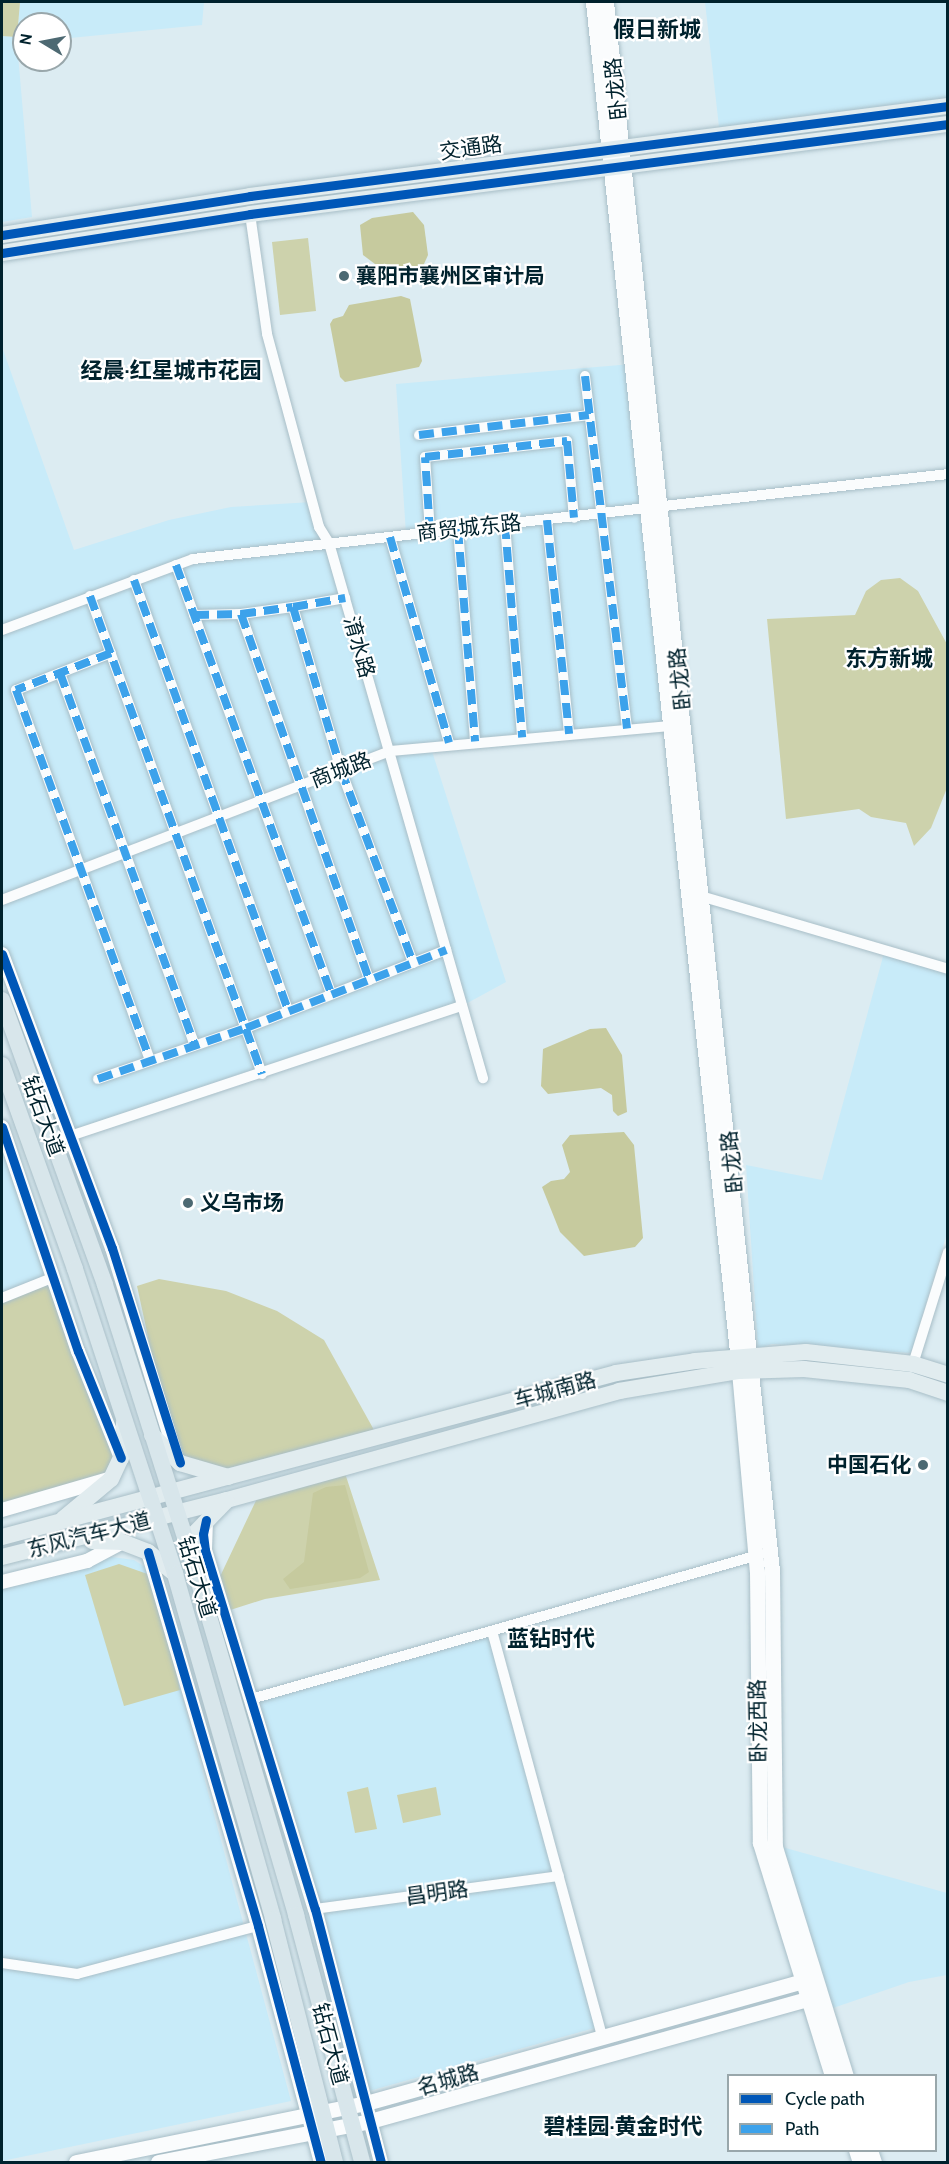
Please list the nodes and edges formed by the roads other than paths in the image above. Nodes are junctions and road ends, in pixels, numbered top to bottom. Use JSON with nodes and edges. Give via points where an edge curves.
{"nodes":[{"id":1,"x":592,"y":2,"type":"edge"},
{"id":2,"x":606,"y":2,"type":"edge"},
{"id":3,"x":948,"y":106,"type":"edge"},
{"id":4,"x":948,"y":124,"type":"edge"},
{"id":5,"x":616,"y":147,"type":"junction"},
{"id":6,"x":618,"y":165,"type":"junction"},
{"id":7,"x":250,"y":214,"type":"junction"},
{"id":8,"x":2,"y":235,"type":"edge"},
{"id":9,"x":2,"y":253,"type":"edge"},
{"id":10,"x":585,"y":376,"type":"dead end"},
{"id":11,"x":590,"y":415,"type":"junction"},
{"id":12,"x":419,"y":435,"type":"dead end"},
{"id":13,"x":948,"y":474,"type":"edge"},
{"id":14,"x":655,"y":509,"type":"junction"},
{"id":15,"x":601,"y":514,"type":"junction"},
{"id":16,"x":574,"y":518,"type":"junction"},
{"id":17,"x":547,"y":520,"type":"junction"},
{"id":18,"x":505,"y":524,"type":"junction"},
{"id":19,"x":458,"y":529,"type":"junction"},
{"id":20,"x":430,"y":532,"type":"junction"},
{"id":21,"x":390,"y":537,"type":"junction"},
{"id":22,"x":329,"y":543,"type":"junction"},
{"id":23,"x":176,"y":565,"type":"junction"},
{"id":24,"x":134,"y":580,"type":"junction"},
{"id":25,"x":90,"y":596,"type":"junction"},
{"id":26,"x":345,"y":598,"type":"junction"},
{"id":27,"x":293,"y":607,"type":"junction"},
{"id":28,"x":241,"y":614,"type":"junction"},
{"id":29,"x":194,"y":615,"type":"junction"},
{"id":30,"x":2,"y":630,"type":"edge"},
{"id":31,"x":111,"y":653,"type":"junction"},
{"id":32,"x":60,"y":673,"type":"junction"},
{"id":33,"x":668,"y":726,"type":"junction"},
{"id":34,"x":627,"y":729,"type":"junction"},
{"id":35,"x":569,"y":734,"type":"junction"},
{"id":36,"x":522,"y":737,"type":"junction"},
{"id":37,"x":475,"y":741,"type":"junction"},
{"id":38,"x":449,"y":743,"type":"junction"},
{"id":39,"x":390,"y":751,"type":"junction"},
{"id":40,"x":341,"y":770,"type":"junction"},
{"id":41,"x":301,"y":785,"type":"junction"},
{"id":42,"x":261,"y":800,"type":"junction"},
{"id":43,"x":219,"y":817,"type":"junction"},
{"id":44,"x":176,"y":833,"type":"junction"},
{"id":45,"x":125,"y":853,"type":"junction"},
{"id":46,"x":79,"y":871,"type":"junction"},
{"id":47,"x":704,"y":897,"type":"junction"},
{"id":48,"x":2,"y":900,"type":"edge"},
{"id":49,"x":446,"y":950,"type":"junction"},
{"id":50,"x":2,"y":954,"type":"edge"},
{"id":51,"x":413,"y":963,"type":"junction"},
{"id":52,"x":948,"y":969,"type":"edge"},
{"id":53,"x":369,"y":980,"type":"junction"},
{"id":54,"x":331,"y":994,"type":"junction"},
{"id":55,"x":2,"y":1000,"type":"edge"},
{"id":56,"x":462,"y":1006,"type":"junction"},
{"id":57,"x":288,"y":1011,"type":"junction"},
{"id":58,"x":246,"y":1028,"type":"junction"},
{"id":59,"x":195,"y":1045,"type":"junction"},
{"id":60,"x":150,"y":1061,"type":"junction"},
{"id":61,"x":2,"y":1065,"type":"edge"},
{"id":62,"x":262,"y":1074,"type":"junction"},
{"id":63,"x":483,"y":1078,"type":"dead end"},
{"id":64,"x":98,"y":1079,"type":"dead end"},
{"id":65,"x":2,"y":1127,"type":"edge"},
{"id":66,"x":71,"y":1139,"type":"junction"},
{"id":67,"x":52,"y":1142,"type":"junction"},
{"id":68,"x":44,"y":1184,"type":"junction"},
{"id":69,"x":23,"y":1190,"type":"junction"},
{"id":70,"x":948,"y":1252,"type":"edge"},
{"id":71,"x":116,"y":1260,"type":"junction"},
{"id":72,"x":75,"y":1269,"type":"junction"},
{"id":73,"x":52,"y":1278,"type":"junction"},
{"id":74,"x":107,"y":1290,"type":"junction"},
{"id":75,"x":2,"y":1298,"type":"edge"},
{"id":76,"x":745,"y":1364,"type":"junction"},
{"id":77,"x":913,"y":1364,"type":"junction"},
{"id":78,"x":948,"y":1375,"type":"edge"},
{"id":79,"x":948,"y":1393,"type":"edge"},
{"id":80,"x":124,"y":1422,"type":"junction"},
{"id":81,"x":152,"y":1435,"type":"junction"},
{"id":82,"x":121,"y":1458,"type":"junction"},
{"id":83,"x":180,"y":1463,"type":"junction"},
{"id":84,"x":235,"y":1478,"type":"junction"},
{"id":85,"x":111,"y":1479,"type":"junction"},
{"id":86,"x":170,"y":1493,"type":"junction"},
{"id":87,"x":227,"y":1500,"type":"junction"},
{"id":88,"x":149,"y":1501,"type":"junction"},
{"id":89,"x":2,"y":1510,"type":"edge"},
{"id":90,"x":177,"y":1513,"type":"junction"},
{"id":91,"x":154,"y":1519,"type":"junction"},
{"id":92,"x":206,"y":1520,"type":"junction"},
{"id":93,"x":58,"y":1523,"type":"junction"},
{"id":94,"x":2,"y":1537,"type":"edge"},
{"id":95,"x":67,"y":1541,"type":"junction"},
{"id":96,"x":122,"y":1542,"type":"junction"},
{"id":97,"x":147,"y":1552,"type":"junction"},
{"id":98,"x":755,"y":1556,"type":"junction"},
{"id":99,"x":2,"y":1557,"type":"edge"},
{"id":100,"x":193,"y":1562,"type":"junction"},
{"id":101,"x":174,"y":1575,"type":"junction"},
{"id":102,"x":2,"y":1582,"type":"edge"},
{"id":103,"x":492,"y":1631,"type":"junction"},
{"id":104,"x":251,"y":1699,"type":"junction"},
{"id":105,"x":212,"y":1705,"type":"junction"},
{"id":106,"x":217,"y":1780,"type":"junction"},
{"id":107,"x":559,"y":1876,"type":"junction"},
{"id":108,"x":315,"y":1909,"type":"junction"},
{"id":109,"x":296,"y":1915,"type":"junction"},
{"id":110,"x":266,"y":1922,"type":"junction"},
{"id":111,"x":2,"y":1963,"type":"edge"},
{"id":112,"x":810,"y":1979,"type":"junction"},
{"id":113,"x":814,"y":1997,"type":"junction"},
{"id":114,"x":602,"y":2037,"type":"junction"},
{"id":115,"x":832,"y":2074,"type":"edge"},
{"id":116,"x":845,"y":2074,"type":"edge"},
{"id":117,"x":366,"y":2103,"type":"junction"},
{"id":118,"x":347,"y":2107,"type":"junction"},
{"id":119,"x":315,"y":2114,"type":"junction"},
{"id":120,"x":370,"y":2121,"type":"junction"},
{"id":121,"x":352,"y":2125,"type":"junction"},
{"id":122,"x":320,"y":2133,"type":"junction"},
{"id":123,"x":76,"y":2163,"type":"edge"},
{"id":124,"x":158,"y":2163,"type":"edge"},
{"id":125,"x":321,"y":2163,"type":"edge"},
{"id":126,"x":336,"y":2163,"type":"edge"},
{"id":127,"x":362,"y":2163,"type":"edge"},
{"id":128,"x":381,"y":2163,"type":"edge"}],
"edges":[{"from":1,"to":5,"type":"main road","name":"卧龙路"},
{"from":2,"to":5,"type":"main road","name":"卧龙路"},
{"from":3,"to":5,"type":"main road","name":"交通路","via":[[793,129]]},
{"from":4,"to":6,"type":"main road","name":"交通路"},
{"from":5,"to":6,"type":"main road","name":"卧龙路"},
{"from":5,"to":8,"type":"main road","name":"交通路","via":[[250,196]]},
{"from":6,"to":7,"type":"main road","name":"交通路"},
{"from":6,"to":14,"type":"main road","name":"卧龙路"},
{"from":7,"to":9,"type":"main road","name":"交通路"},
{"from":7,"to":22,"type":"street","name":"淯水路","via":[[267,334],[319,527]]},
{"from":10,"to":11,"type":"street"},
{"from":11,"to":12,"type":"street"},
{"from":11,"to":15,"type":"street"},
{"from":13,"to":14,"type":"street","name":"商贸城东路"},
{"from":14,"to":15,"type":"street","name":"商贸城东路"},
{"from":14,"to":33,"type":"main road","name":"卧龙路"},
{"from":14,"to":47,"type":"main road","name":"卧龙路"},
{"from":15,"to":16,"type":"street","name":"商贸城东路"},
{"from":15,"to":34,"type":"street"},
{"from":16,"to":17,"type":"street","name":"商贸城东路"},
{"from":16,"to":20,"type":"street","via":[[567,441],[425,457]]},
{"from":17,"to":18,"type":"street","name":"商贸城东路"},
{"from":17,"to":35,"type":"street"},
{"from":18,"to":19,"type":"street","name":"商贸城东路"},
{"from":18,"to":36,"type":"street"},
{"from":19,"to":20,"type":"street","name":"商贸城东路"},
{"from":19,"to":37,"type":"street"},
{"from":20,"to":21,"type":"street","name":"商贸城东路"},
{"from":21,"to":22,"type":"street","name":"商贸城东路"},
{"from":21,"to":38,"type":"street"},
{"from":22,"to":23,"type":"street","name":"商贸城东路","via":[[193,559]]},
{"from":22,"to":26,"type":"street","name":"淯水路"},
{"from":23,"to":24,"type":"street","name":"商贸城东路"},
{"from":23,"to":29,"type":"street"},
{"from":24,"to":25,"type":"street","name":"商贸城东路"},
{"from":24,"to":43,"type":"street"},
{"from":25,"to":30,"type":"street","name":"商贸城东路"},
{"from":25,"to":31,"type":"street"},
{"from":26,"to":27,"type":"street"},
{"from":26,"to":39,"type":"street","name":"淯水路"},
{"from":27,"to":28,"type":"street"},
{"from":27,"to":40,"type":"street"},
{"from":28,"to":29,"type":"street"},
{"from":28,"to":41,"type":"street"},
{"from":29,"to":42,"type":"street"},
{"from":31,"to":32,"type":"street"},
{"from":31,"to":44,"type":"street"},
{"from":32,"to":45,"type":"street"},
{"from":32,"to":46,"type":"street","via":[[16,690]]},
{"from":33,"to":34,"type":"street","name":"商城路"},
{"from":33,"to":76,"type":"main road","name":"卧龙路"},
{"from":34,"to":35,"type":"street","name":"商城路"},
{"from":35,"to":36,"type":"street","name":"商城路"},
{"from":36,"to":37,"type":"street","name":"商城路"},
{"from":37,"to":38,"type":"street","name":"商城路"},
{"from":38,"to":39,"type":"street","name":"商城路"},
{"from":39,"to":40,"type":"street","name":"商城路"},
{"from":39,"to":49,"type":"street","name":"淯水路"},
{"from":40,"to":41,"type":"street","name":"商城路"},
{"from":40,"to":51,"type":"street"},
{"from":41,"to":42,"type":"street","name":"商城路"},
{"from":41,"to":53,"type":"street"},
{"from":42,"to":43,"type":"street","name":"商城路"},
{"from":42,"to":54,"type":"street"},
{"from":43,"to":44,"type":"street","name":"商城路"},
{"from":43,"to":57,"type":"street"},
{"from":44,"to":45,"type":"street","name":"商城路"},
{"from":44,"to":58,"type":"street"},
{"from":45,"to":46,"type":"street","name":"商城路"},
{"from":45,"to":59,"type":"street"},
{"from":46,"to":48,"type":"street","name":"商城路"},
{"from":46,"to":60,"type":"street"},
{"from":47,"to":52,"type":"street"},
{"from":47,"to":76,"type":"main road","name":"卧龙路"},
{"from":49,"to":51,"type":"street"},
{"from":49,"to":56,"type":"street","name":"淯水路"},
{"from":50,"to":66,"type":"street"},
{"from":51,"to":53,"type":"street"},
{"from":53,"to":54,"type":"street"},
{"from":54,"to":57,"type":"street"},
{"from":55,"to":67,"type":"highway","name":"钻石大道"},
{"from":56,"to":62,"type":"street"},
{"from":56,"to":63,"type":"street","name":"淯水路"},
{"from":57,"to":58,"type":"street"},
{"from":58,"to":59,"type":"street"},
{"from":58,"to":62,"type":"street"},
{"from":59,"to":60,"type":"street"},
{"from":60,"to":64,"type":"street"},
{"from":61,"to":68,"type":"highway","name":"钻石大道"},
{"from":62,"to":66,"type":"street"},
{"from":65,"to":69,"type":"street"},
{"from":66,"to":67,"type":"street"},
{"from":66,"to":71,"type":"street"},
{"from":67,"to":74,"type":"highway","name":"钻石大道"},
{"from":68,"to":69,"type":"street"},
{"from":68,"to":72,"type":"highway","name":"钻石大道"},
{"from":69,"to":73,"type":"street"},
{"from":70,"to":77,"type":"street"},
{"from":71,"to":74,"type":"street"},
{"from":71,"to":83,"type":"street"},
{"from":72,"to":73,"type":"street"},
{"from":72,"to":80,"type":"highway","name":"钻石大道"},
{"from":73,"to":75,"type":"street"},
{"from":73,"to":82,"type":"street"},
{"from":74,"to":81,"type":"highway","name":"钻石大道"},
{"from":76,"to":77,"type":"main road","name":"车城南路","via":[[806,1352]]},
{"from":76,"to":79,"type":"main road","name":"车城南路","via":[[909,1380]]},
{"from":76,"to":84,"type":"main road","name":"车城南路","via":[[615,1373]]},
{"from":76,"to":87,"type":"main road","name":"车城南路","via":[[619,1391]]},
{"from":76,"to":98,"type":"main road","name":"卧龙西路"},
{"from":76,"to":112,"type":"main road","name":"卧龙西路","via":[[772,1571],[775,1847]]},
{"from":77,"to":78,"type":"main road","name":"车城南路"},
{"from":80,"to":82,"type":"main road"},
{"from":80,"to":88,"type":"highway","name":"钻石大道"},
{"from":81,"to":83,"type":"main road"},
{"from":81,"to":86,"type":"highway","name":"钻石大道"},
{"from":82,"to":85,"type":"main road"},
{"from":83,"to":84,"type":"main road"},
{"from":84,"to":86,"type":"main road","name":"车城南路"},
{"from":85,"to":89,"type":"street"},
{"from":85,"to":93,"type":"main road"},
{"from":86,"to":88,"type":"main road","name":"东风汽车大道"},
{"from":86,"to":90,"type":"highway","name":"钻石大道"},
{"from":87,"to":90,"type":"main road","name":"车城南路"},
{"from":87,"to":92,"type":"main road"},
{"from":88,"to":91,"type":"highway","name":"钻石大道"},
{"from":88,"to":93,"type":"main road","name":"东风汽车大道"},
{"from":90,"to":91,"type":"main road","name":"东风汽车大道"},
{"from":90,"to":100,"type":"highway","name":"钻石大道"},
{"from":91,"to":95,"type":"main road","name":"东风汽车大道"},
{"from":91,"to":101,"type":"highway","name":"钻石大道"},
{"from":92,"to":100,"type":"main road","via":[[196,1532]]},
{"from":92,"to":104,"type":"street","via":[[202,1534],[206,1550]]},
{"from":93,"to":94,"type":"main road","name":"东风汽车大道"},
{"from":95,"to":96,"type":"main road"},
{"from":95,"to":99,"type":"main road","name":"东风汽车大道"},
{"from":96,"to":97,"type":"main road"},
{"from":96,"to":102,"type":"street","via":[[87,1561]]},
{"from":97,"to":101,"type":"main road"},
{"from":97,"to":106,"type":"street"},
{"from":98,"to":103,"type":"street"},
{"from":98,"to":112,"type":"main road","name":"卧龙西路","via":[[760,1843]]},
{"from":100,"to":109,"type":"highway","name":"钻石大道"},
{"from":101,"to":105,"type":"highway","name":"钻石大道"},
{"from":103,"to":104,"type":"street"},
{"from":103,"to":107,"type":"street"},
{"from":104,"to":108,"type":"street"},
{"from":105,"to":106,"type":"street"},
{"from":105,"to":110,"type":"highway","name":"钻石大道"},
{"from":106,"to":110,"type":"street"},
{"from":107,"to":108,"type":"street","name":"昌明路"},
{"from":107,"to":114,"type":"street"},
{"from":108,"to":109,"type":"street"},
{"from":108,"to":117,"type":"street"},
{"from":109,"to":118,"type":"highway","name":"钻石大道"},
{"from":110,"to":111,"type":"street","via":[[77,1974]]},
{"from":110,"to":119,"type":"highway","name":"钻石大道"},
{"from":112,"to":113,"type":"main road","name":"卧龙西路"},
{"from":112,"to":114,"type":"main road","name":"名城路"},
{"from":113,"to":115,"type":"main road","name":"卧龙西路"},
{"from":113,"to":116,"type":"main road","name":"卧龙西路"},
{"from":113,"to":120,"type":"main road","name":"名城路"},
{"from":114,"to":117,"type":"main road","name":"名城路"},
{"from":117,"to":118,"type":"main road","name":"名城路"},
{"from":117,"to":120,"type":"street"},
{"from":118,"to":119,"type":"main road","name":"名城路"},
{"from":118,"to":121,"type":"highway","name":"钻石大道"},
{"from":119,"to":122,"type":"highway","name":"钻石大道"},
{"from":119,"to":123,"type":"main road","name":"名城路"},
{"from":120,"to":121,"type":"main road","name":"名城路"},
{"from":120,"to":128,"type":"street"},
{"from":121,"to":122,"type":"main road","name":"名城路"},
{"from":121,"to":127,"type":"highway","name":"钻石大道"},
{"from":122,"to":124,"type":"main road","name":"名城路"},
{"from":122,"to":125,"type":"street"},
{"from":122,"to":126,"type":"highway","name":"钻石大道"}]}
